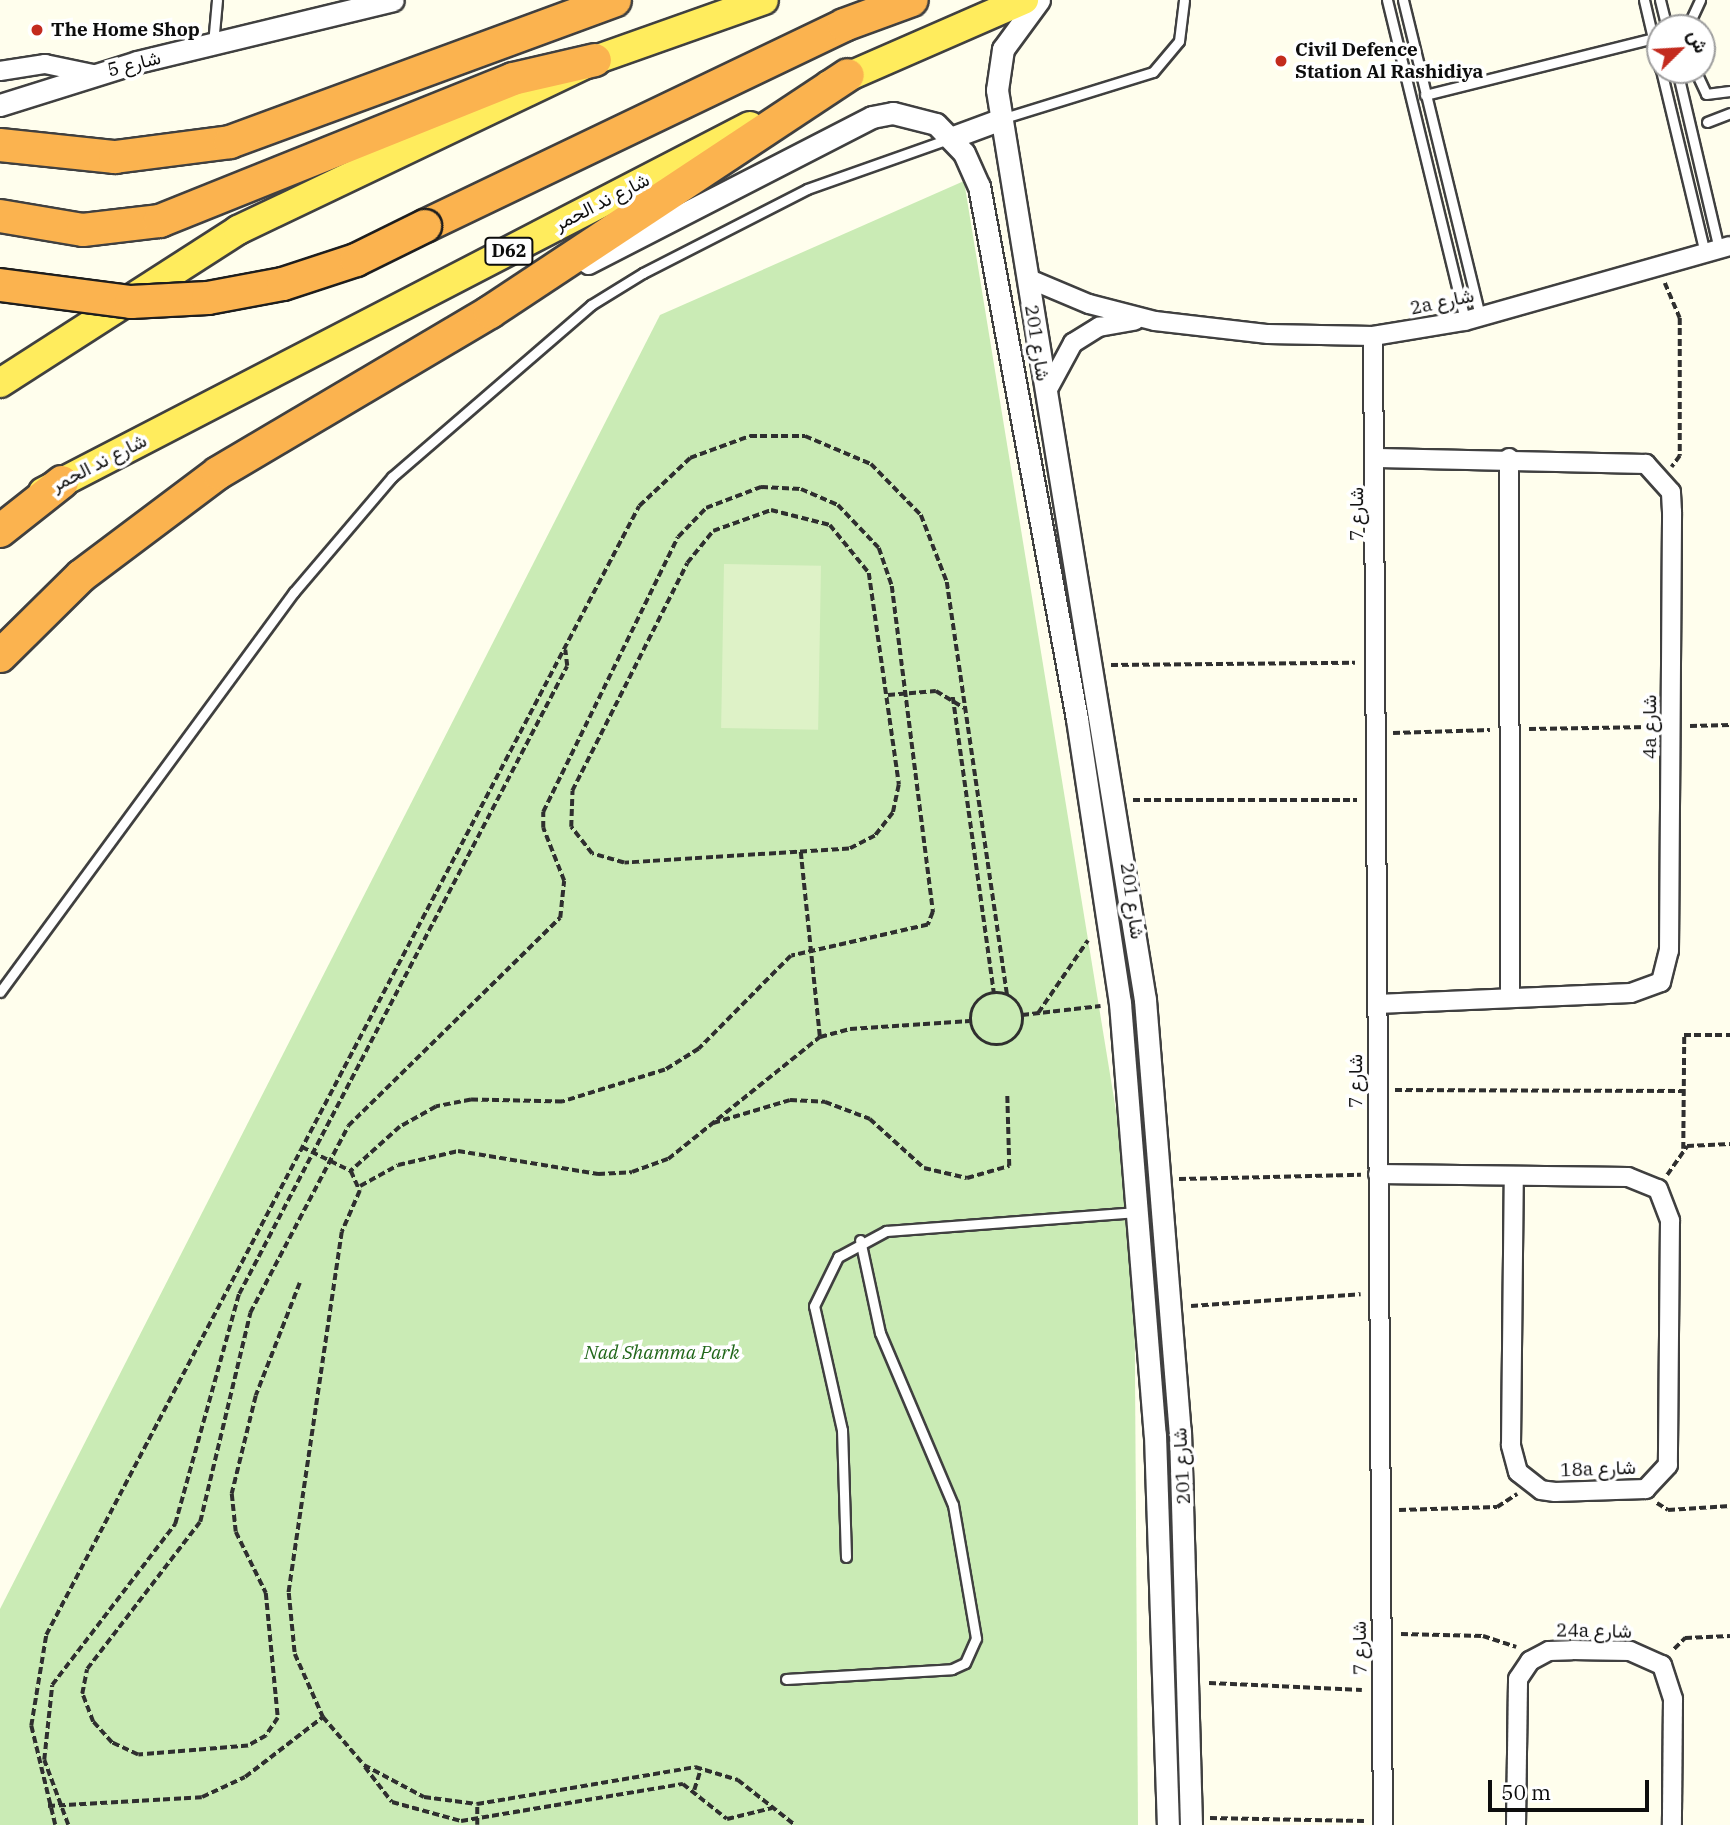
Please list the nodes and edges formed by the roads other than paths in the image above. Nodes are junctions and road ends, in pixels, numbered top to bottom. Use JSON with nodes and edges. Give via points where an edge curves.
{"nodes":[{"id":1,"x":216,"y":0,"type":"edge"},
{"id":2,"x":393,"y":0,"type":"edge"},
{"id":3,"x":615,"y":0,"type":"edge"},
{"id":4,"x":764,"y":0,"type":"edge"},
{"id":5,"x":912,"y":0,"type":"edge"},
{"id":6,"x":1024,"y":0,"type":"edge"},
{"id":7,"x":1039,"y":0,"type":"edge"},
{"id":8,"x":1185,"y":0,"type":"edge"},
{"id":9,"x":1387,"y":0,"type":"edge"},
{"id":10,"x":1403,"y":0,"type":"edge"},
{"id":11,"x":1646,"y":40,"type":"edge"},
{"id":12,"x":214,"y":44,"type":"junction"},
{"id":13,"x":595,"y":60,"type":"junction"},
{"id":14,"x":0,"y":71,"type":"edge"},
{"id":15,"x":93,"y":74,"type":"junction"},
{"id":16,"x":848,"y":75,"type":"junction"},
{"id":17,"x":1665,"y":84,"type":"edge"},
{"id":18,"x":1679,"y":84,"type":"edge"},
{"id":19,"x":1701,"y":84,"type":"edge"},
{"id":20,"x":1730,"y":91,"type":"edge"},
{"id":21,"x":1425,"y":94,"type":"junction"},
{"id":22,"x":0,"y":105,"type":"edge"},
{"id":23,"x":1730,"y":113,"type":"edge"},
{"id":24,"x":999,"y":120,"type":"junction"},
{"id":25,"x":1707,"y":122,"type":"dead end"},
{"id":26,"x":953,"y":137,"type":"junction"},
{"id":27,"x":0,"y":145,"type":"edge"},
{"id":28,"x":0,"y":216,"type":"edge"},
{"id":29,"x":1718,"y":249,"type":"edge"},
{"id":30,"x":1027,"y":278,"type":"junction"},
{"id":31,"x":0,"y":285,"type":"edge"},
{"id":32,"x":490,"y":312,"type":"junction"},
{"id":33,"x":1473,"y":318,"type":"junction"},
{"id":34,"x":1155,"y":321,"type":"junction"},
{"id":35,"x":1373,"y":336,"type":"junction"},
{"id":36,"x":0,"y":383,"type":"edge"},
{"id":37,"x":1046,"y":396,"type":"junction"},
{"id":38,"x":1378,"y":458,"type":"junction"},
{"id":39,"x":1509,"y":458,"type":"junction"},
{"id":40,"x":62,"y":482,"type":"junction"},
{"id":41,"x":0,"y":514,"type":"edge"},
{"id":42,"x":0,"y":531,"type":"edge"},
{"id":43,"x":0,"y":656,"type":"edge"},
{"id":44,"x":0,"y":992,"type":"edge"},
{"id":45,"x":1510,"y":994,"type":"junction"},
{"id":46,"x":1377,"y":1004,"type":"junction"},
{"id":47,"x":1378,"y":1174,"type":"junction"},
{"id":48,"x":1514,"y":1180,"type":"junction"},
{"id":49,"x":1139,"y":1211,"type":"junction"},
{"id":50,"x":860,"y":1240,"type":"junction"},
{"id":51,"x":846,"y":1557,"type":"dead end"},
{"id":52,"x":786,"y":1679,"type":"dead end"},
{"id":53,"x":1191,"y":1821,"type":"edge"},
{"id":54,"x":1383,"y":1823,"type":"edge"},
{"id":55,"x":1168,"y":1825,"type":"edge"},
{"id":56,"x":1516,"y":1825,"type":"edge"},
{"id":57,"x":1672,"y":1825,"type":"edge"}],
"edges":[{"from":1,"to":12,"type":"lane"},
{"from":2,"to":12,"type":"street","name":"شارع 5"},
{"from":3,"to":27,"type":"highway","via":[[229,142],[115,157]]},
{"from":4,"to":13,"type":"main road"},
{"from":5,"to":31,"type":"highway","bridge":true,"via":[[832,31],[320,272],[208,298],[131,302]]},
{"from":6,"to":16,"type":"main road","name":"شارع ند الحمر","number":"D62"},
{"from":7,"to":24,"type":"street","name":"شارع 201","via":[[1003,49]]},
{"from":8,"to":24,"type":"lane","via":[[1179,41],[1153,72]]},
{"from":9,"to":33,"type":"lane"},
{"from":10,"to":21,"type":"lane"},
{"from":11,"to":21,"type":"lane"},
{"from":12,"to":15,"type":"street","name":"شارع 5"},
{"from":13,"to":28,"type":"highway","via":[[513,79],[160,221],[83,230]]},
{"from":13,"to":36,"type":"main road","via":[[238,230]]},
{"from":14,"to":15,"type":"street","via":[[45,64]]},
{"from":15,"to":22,"type":"street","name":"شارع 5"},
{"from":16,"to":32,"type":"highway"},
{"from":16,"to":40,"type":"main road","name":"شارع ند الحمر","number":"D62"},
{"from":17,"to":29,"type":"lane"},
{"from":18,"to":29,"type":"lane"},
{"from":19,"to":20,"type":"lane","via":[[1706,94]]},
{"from":21,"to":33,"type":"lane"},
{"from":23,"to":25,"type":"lane"},
{"from":24,"to":26,"type":"street"},
{"from":24,"to":30,"type":"street","name":"شارع 201"},
{"from":26,"to":32,"type":"street","via":[[916,116],[872,117]]},
{"from":26,"to":44,"type":"lane","via":[[807,189],[696,243],[591,305],[483,395],[392,477],[294,592]]},
{"from":26,"to":49,"type":"street","name":"شارع 201","via":[[984,204],[1077,719],[1118,990]]},
{"from":29,"to":33,"type":"street","name":"2a شارع"},
{"from":30,"to":34,"type":"street","name":"2a شارع","via":[[1089,304]]},
{"from":30,"to":37,"type":"street","name":"شارع 201"},
{"from":32,"to":43,"type":"highway","via":[[171,506],[81,576]]},
{"from":33,"to":35,"type":"street","name":"2a شارع"},
{"from":34,"to":35,"type":"street","name":"2a شارع","via":[[1268,334]]},
{"from":34,"to":37,"type":"street","name":"2a شارع","via":[[1113,322],[1085,334],[1055,367]]},
{"from":35,"to":38,"type":"street","name":"شارع 7"},
{"from":37,"to":53,"type":"street","name":"شارع 201","via":[[1118,800],[1163,1179],[1191,1682]]},
{"from":38,"to":39,"type":"street"},
{"from":38,"to":46,"type":"street","name":"شارع 7"},
{"from":39,"to":45,"type":"street"},
{"from":39,"to":45,"type":"street","name":"4a شارع","via":[[1646,464],[1662,474],[1671,492],[1668,968],[1661,982],[1631,993]]},
{"from":40,"to":41,"type":"main road","name":"شارع ند الحمر","number":"D62"},
{"from":40,"to":42,"type":"highway"},
{"from":45,"to":46,"type":"street","name":"4a شارع"},
{"from":46,"to":47,"type":"street","name":"شارع 7"},
{"from":47,"to":48,"type":"street"},
{"from":47,"to":54,"type":"street","name":"شارع 7"},
{"from":48,"to":48,"type":"street","name":"18a شارع","via":[[1628,1177],[1658,1189],[1670,1221],[1668,1457],[1660,1480],[1646,1489],[1555,1492],[1527,1482],[1511,1444]]},
{"from":49,"to":50,"type":"lane","via":[[886,1231]]},
{"from":49,"to":55,"type":"street","name":"شارع 201","via":[[1156,1435]]},
{"from":50,"to":51,"type":"lane","via":[[829,1267],[814,1306],[842,1430]]},
{"from":50,"to":52,"type":"lane","via":[[880,1333],[953,1504],[976,1638],[965,1663],[952,1669]]},
{"from":56,"to":57,"type":"street","name":"24a شارع","via":[[1518,1679],[1530,1661],[1549,1651],[1630,1651],[1662,1665],[1673,1699]]}]}
